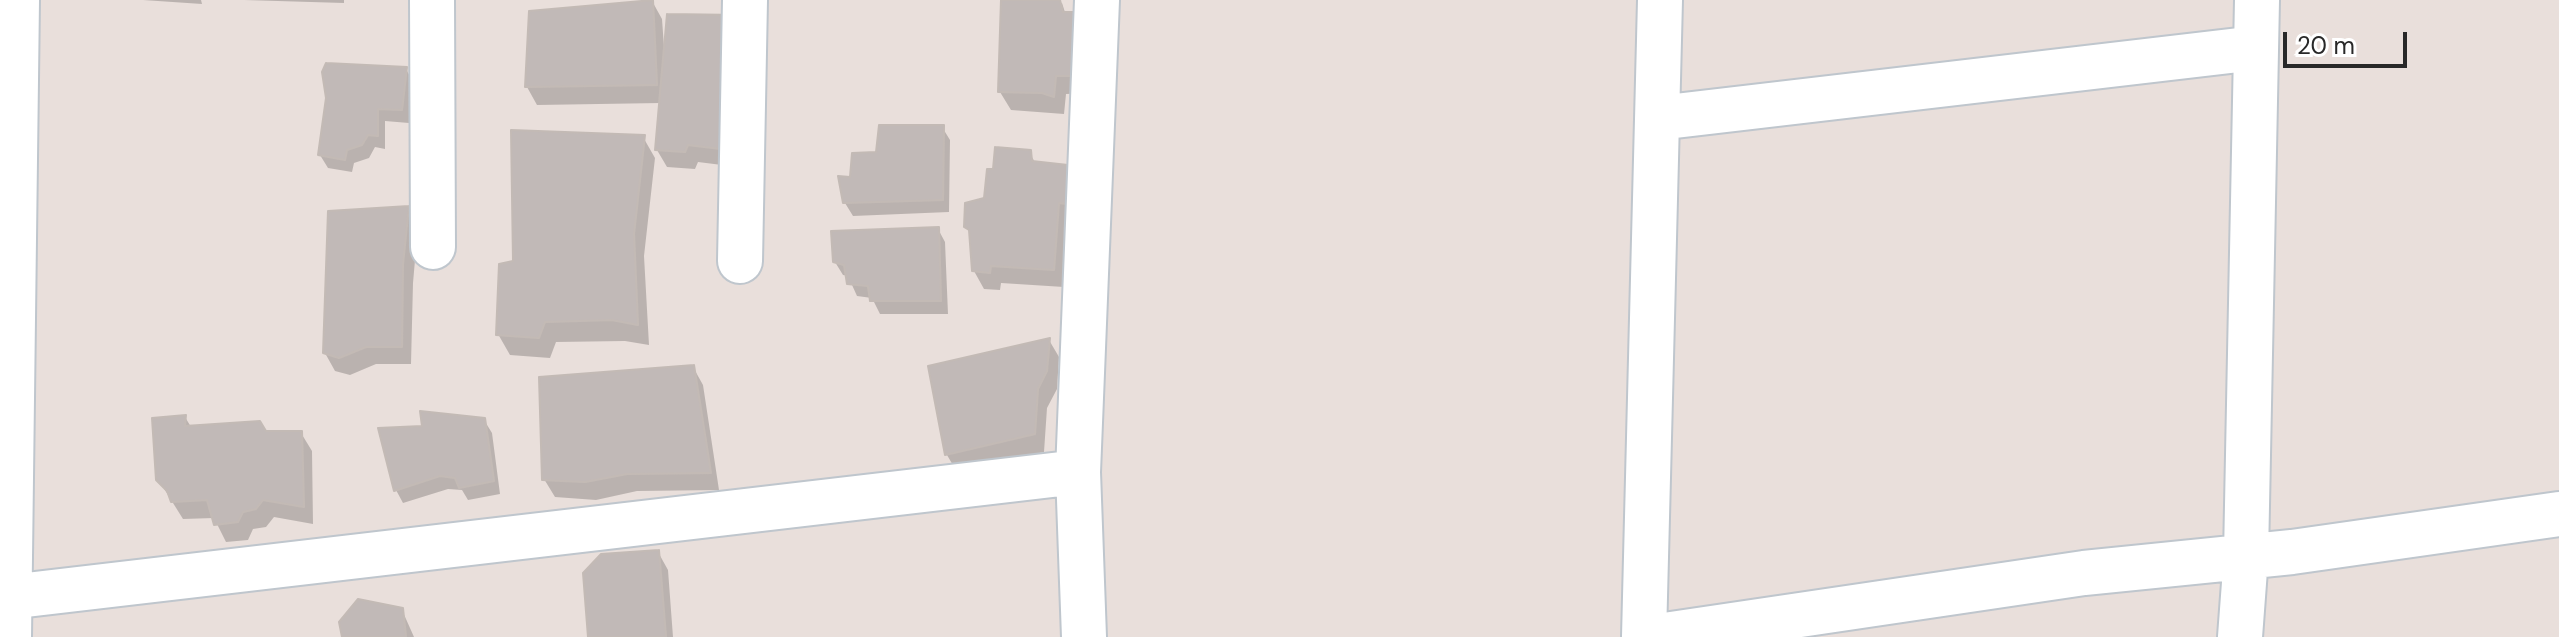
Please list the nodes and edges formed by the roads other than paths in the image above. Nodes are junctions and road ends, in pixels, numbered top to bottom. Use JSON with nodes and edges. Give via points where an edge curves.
{"nodes":[{"id":1,"x":17,"y":0,"type":"edge"},
{"id":2,"x":432,"y":0,"type":"edge"},
{"id":3,"x":745,"y":0,"type":"edge"},
{"id":4,"x":1097,"y":0,"type":"edge"},
{"id":5,"x":1660,"y":0,"type":"edge"},
{"id":6,"x":2257,"y":0,"type":"edge"},
{"id":7,"x":2256,"y":48,"type":"junction"},
{"id":8,"x":1658,"y":118,"type":"junction"},
{"id":9,"x":433,"y":247,"type":"dead end"},
{"id":10,"x":740,"y":261,"type":"dead end"},
{"id":11,"x":1078,"y":472,"type":"junction"},
{"id":12,"x":2559,"y":514,"type":"edge"},
{"id":13,"x":2246,"y":556,"type":"junction"},
{"id":14,"x":9,"y":617,"type":"edge"},
{"id":15,"x":1084,"y":637,"type":"edge"},
{"id":16,"x":1644,"y":637,"type":"edge"},
{"id":17,"x":1651,"y":637,"type":"edge"},
{"id":18,"x":2240,"y":637,"type":"edge"}],
"edges":[{"from":1,"to":14,"type":"street"},
{"from":2,"to":9,"type":"street"},
{"from":3,"to":10,"type":"street"},
{"from":4,"to":11,"type":"street"},
{"from":5,"to":8,"type":"street"},
{"from":6,"to":7,"type":"street"},
{"from":7,"to":8,"type":"street"},
{"from":7,"to":13,"type":"street"},
{"from":8,"to":16,"type":"street"},
{"from":11,"to":14,"type":"street"},
{"from":11,"to":15,"type":"street"},
{"from":12,"to":13,"type":"street"},
{"from":13,"to":17,"type":"street","via":[[2084,573]]},
{"from":13,"to":18,"type":"street"}]}
